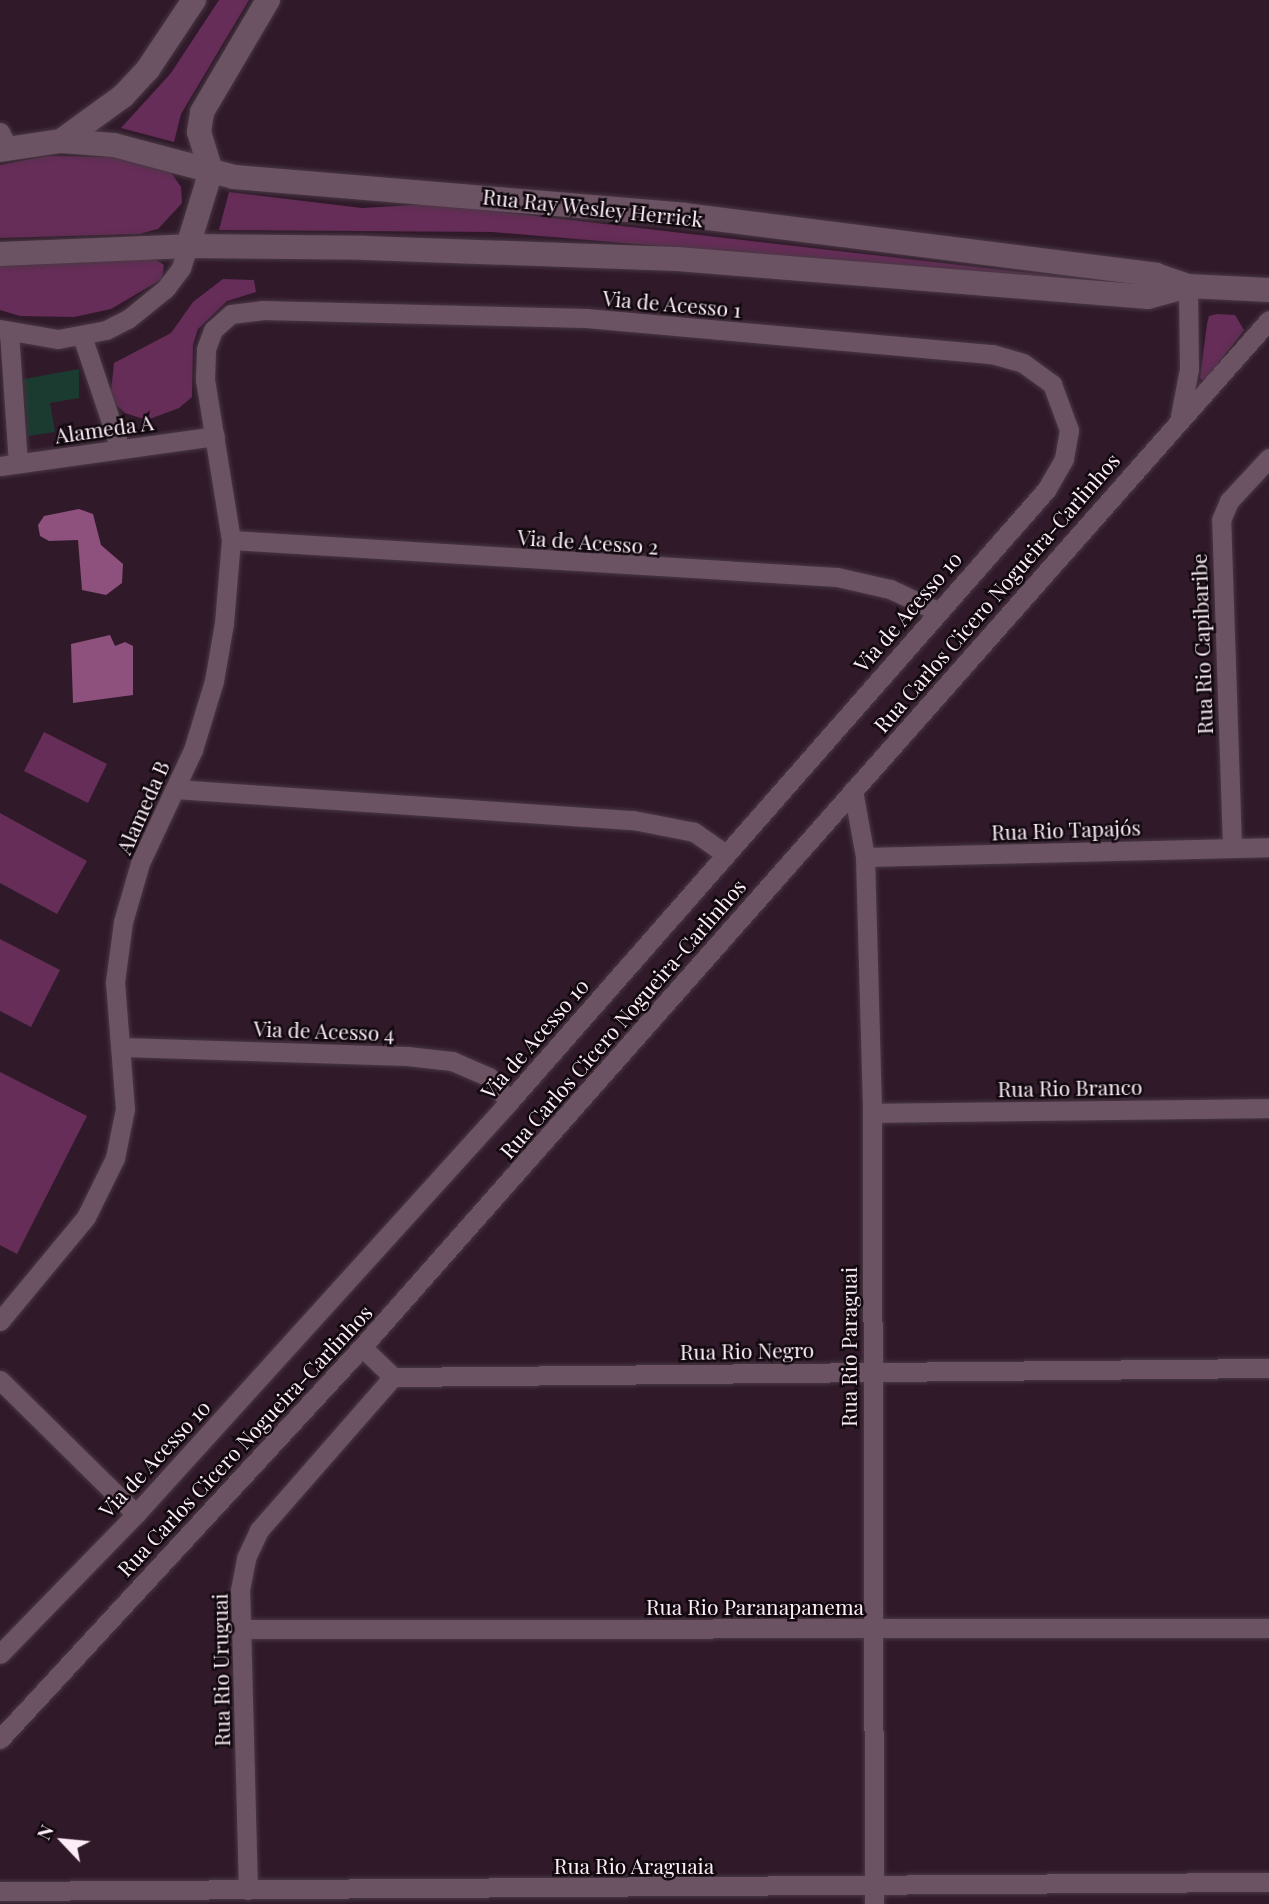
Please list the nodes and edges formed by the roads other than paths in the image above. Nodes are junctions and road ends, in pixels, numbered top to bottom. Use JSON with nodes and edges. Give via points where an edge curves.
{"nodes":[{"id":1,"x":194,"y":0,"type":"edge"},
{"id":2,"x":268,"y":0,"type":"edge"},
{"id":3,"x":61,"y":141,"type":"junction"},
{"id":4,"x":3,"y":144,"type":"edge"},
{"id":5,"x":211,"y":172,"type":"junction"},
{"id":6,"x":188,"y":246,"type":"junction"},
{"id":7,"x":0,"y":254,"type":"edge"},
{"id":8,"x":1188,"y":286,"type":"junction"},
{"id":9,"x":1269,"y":290,"type":"edge"},
{"id":10,"x":231,"y":314,"type":"joint"},
{"id":11,"x":1269,"y":320,"type":"edge"},
{"id":12,"x":4,"y":331,"type":"edge"},
{"id":13,"x":82,"y":336,"type":"junction"},
{"id":14,"x":1180,"y":417,"type":"junction"},
{"id":15,"x":1069,"y":430,"type":"joint"},
{"id":16,"x":215,"y":436,"type":"junction"},
{"id":17,"x":120,"y":449,"type":"junction"},
{"id":18,"x":1269,"y":458,"type":"edge"},
{"id":19,"x":9,"y":464,"type":"edge"},
{"id":20,"x":231,"y":540,"type":"junction"},
{"id":21,"x":937,"y":611,"type":"junction"},
{"id":22,"x":175,"y":789,"type":"junction"},
{"id":23,"x":853,"y":790,"type":"junction"},
{"id":24,"x":1232,"y":846,"type":"junction"},
{"id":25,"x":1269,"y":847,"type":"edge"},
{"id":26,"x":726,"y":855,"type":"junction"},
{"id":27,"x":865,"y":857,"type":"junction"},
{"id":28,"x":122,"y":1046,"type":"junction"},
{"id":29,"x":509,"y":1101,"type":"junction"},
{"id":30,"x":1269,"y":1108,"type":"edge"},
{"id":31,"x":872,"y":1113,"type":"junction"},
{"id":32,"x":8,"y":1302,"type":"edge"},
{"id":33,"x":0,"y":1321,"type":"edge"},
{"id":34,"x":362,"y":1347,"type":"junction"},
{"id":35,"x":1269,"y":1368,"type":"edge"},
{"id":36,"x":869,"y":1371,"type":"junction"},
{"id":37,"x":393,"y":1377,"type":"junction"},
{"id":38,"x":0,"y":1380,"type":"edge"},
{"id":39,"x":136,"y":1514,"type":"junction"},
{"id":40,"x":1269,"y":1628,"type":"edge"},
{"id":41,"x":241,"y":1629,"type":"junction"},
{"id":42,"x":872,"y":1629,"type":"junction"},
{"id":43,"x":0,"y":1654,"type":"edge"},
{"id":44,"x":0,"y":1739,"type":"edge"},
{"id":45,"x":1269,"y":1882,"type":"edge"},
{"id":46,"x":248,"y":1890,"type":"junction"},
{"id":47,"x":0,"y":1891,"type":"edge"},
{"id":48,"x":874,"y":1896,"type":"edge"}],
"edges":[{"from":1,"to":3,"type":"street","via":[[148,69],[123,96]]},
{"from":2,"to":5,"type":"street","via":[[202,112],[199,132]]},
{"from":3,"to":4,"type":"street","name":"Rua Ray Wesley Herrick"},
{"from":3,"to":5,"type":"street","name":"Rua Ray Wesley Herrick","via":[[114,145]]},
{"from":5,"to":6,"type":"street"},
{"from":5,"to":8,"type":"street","name":"Rua Ray Wesley Herrick","via":[[684,215],[1156,275]]},
{"from":6,"to":7,"type":"street","name":"Rua Ray Wesley Herrick"},
{"from":6,"to":8,"type":"street","name":"Rua Ray Wesley Herrick","via":[[677,259],[1148,297]]},
{"from":6,"to":13,"type":"street","via":[[181,268],[148,305],[128,319]]},
{"from":8,"to":9,"type":"street","name":"Rua Ray Wesley Herrick"},
{"from":8,"to":14,"type":"street","via":[[1189,369]]},
{"from":10,"to":15,"type":"street","name":"Via de Acesso 1","via":[[262,310],[586,318],[992,354],[1023,363],[1052,384]]},
{"from":10,"to":16,"type":"street","name":"Alameda B","via":[[213,330],[206,349],[205,380]]},
{"from":11,"to":14,"type":"street","name":"Rua Carlos Cicero Nogueira-Carlinhos"},
{"from":12,"to":13,"type":"street","via":[[58,339]]},
{"from":12,"to":19,"type":"street"},
{"from":13,"to":17,"type":"street"},
{"from":14,"to":23,"type":"street","name":"Rua Carlos Cicero Nogueira-Carlinhos"},
{"from":15,"to":21,"type":"street","name":"Via de Acesso 10","via":[[1063,459],[1046,490]]},
{"from":16,"to":17,"type":"street","name":"Alameda A"},
{"from":16,"to":20,"type":"street","name":"Alameda B"},
{"from":17,"to":19,"type":"street","name":"Alameda A"},
{"from":18,"to":24,"type":"street","name":"Rua Rio Capibaribe","via":[[1228,501],[1221,520]]},
{"from":20,"to":21,"type":"street","name":"Via de Acesso 2","via":[[838,577],[890,589]]},
{"from":20,"to":22,"type":"street","name":"Alameda B","via":[[214,681]]},
{"from":21,"to":26,"type":"street","name":"Via de Acesso 10"},
{"from":22,"to":26,"type":"street","via":[[633,820],[694,832]]},
{"from":22,"to":28,"type":"street","name":"Alameda B","via":[[140,863],[123,922],[115,982]]},
{"from":23,"to":27,"type":"street","name":"Rua Rio Paraguai"},
{"from":23,"to":34,"type":"street","name":"Rua Carlos Cicero Nogueira-Carlinhos"},
{"from":24,"to":25,"type":"street","name":"Rua Rio Tapajós"},
{"from":24,"to":27,"type":"street","name":"Rua Rio Tapajós"},
{"from":26,"to":29,"type":"street","name":"Via de Acesso 10"},
{"from":27,"to":31,"type":"street","name":"Rua Rio Paraguai"},
{"from":28,"to":29,"type":"street","name":"Via de Acesso 4","via":[[452,1061],[489,1077]]},
{"from":28,"to":32,"type":"street","name":"Alameda B","via":[[125,1109],[115,1158],[86,1217]]},
{"from":29,"to":39,"type":"street","name":"Via de Acesso 10"},
{"from":30,"to":31,"type":"street","name":"Rua Rio Branco"},
{"from":31,"to":36,"type":"street","name":"Rua Rio Paraguai"},
{"from":32,"to":33,"type":"street","name":"Alameda B"},
{"from":34,"to":37,"type":"street"},
{"from":34,"to":44,"type":"street","name":"Rua Carlos Cicero Nogueira-Carlinhos"},
{"from":35,"to":36,"type":"street","name":"Rua Rio Negro"},
{"from":36,"to":37,"type":"street","name":"Rua Rio Negro"},
{"from":36,"to":42,"type":"street","name":"Rua Rio Paraguai"},
{"from":37,"to":41,"type":"street","name":"Rua Rio Uruguai","via":[[259,1530],[246,1558],[240,1590]]},
{"from":38,"to":39,"type":"street"},
{"from":39,"to":43,"type":"street","name":"Via de Acesso 10"},
{"from":40,"to":42,"type":"street","name":"Rua Rio Paranapanema"},
{"from":41,"to":42,"type":"street","name":"Rua Rio Paranapanema"},
{"from":41,"to":46,"type":"street","name":"Rua Rio Uruguai"},
{"from":42,"to":48,"type":"street","name":"Rua Rio Paraguai"},
{"from":45,"to":48,"type":"street","name":"Rua Rio Araguaia"},
{"from":46,"to":47,"type":"street","name":"Rua Rio Araguaia"},
{"from":46,"to":48,"type":"street","name":"Rua Rio Araguaia"}]}
